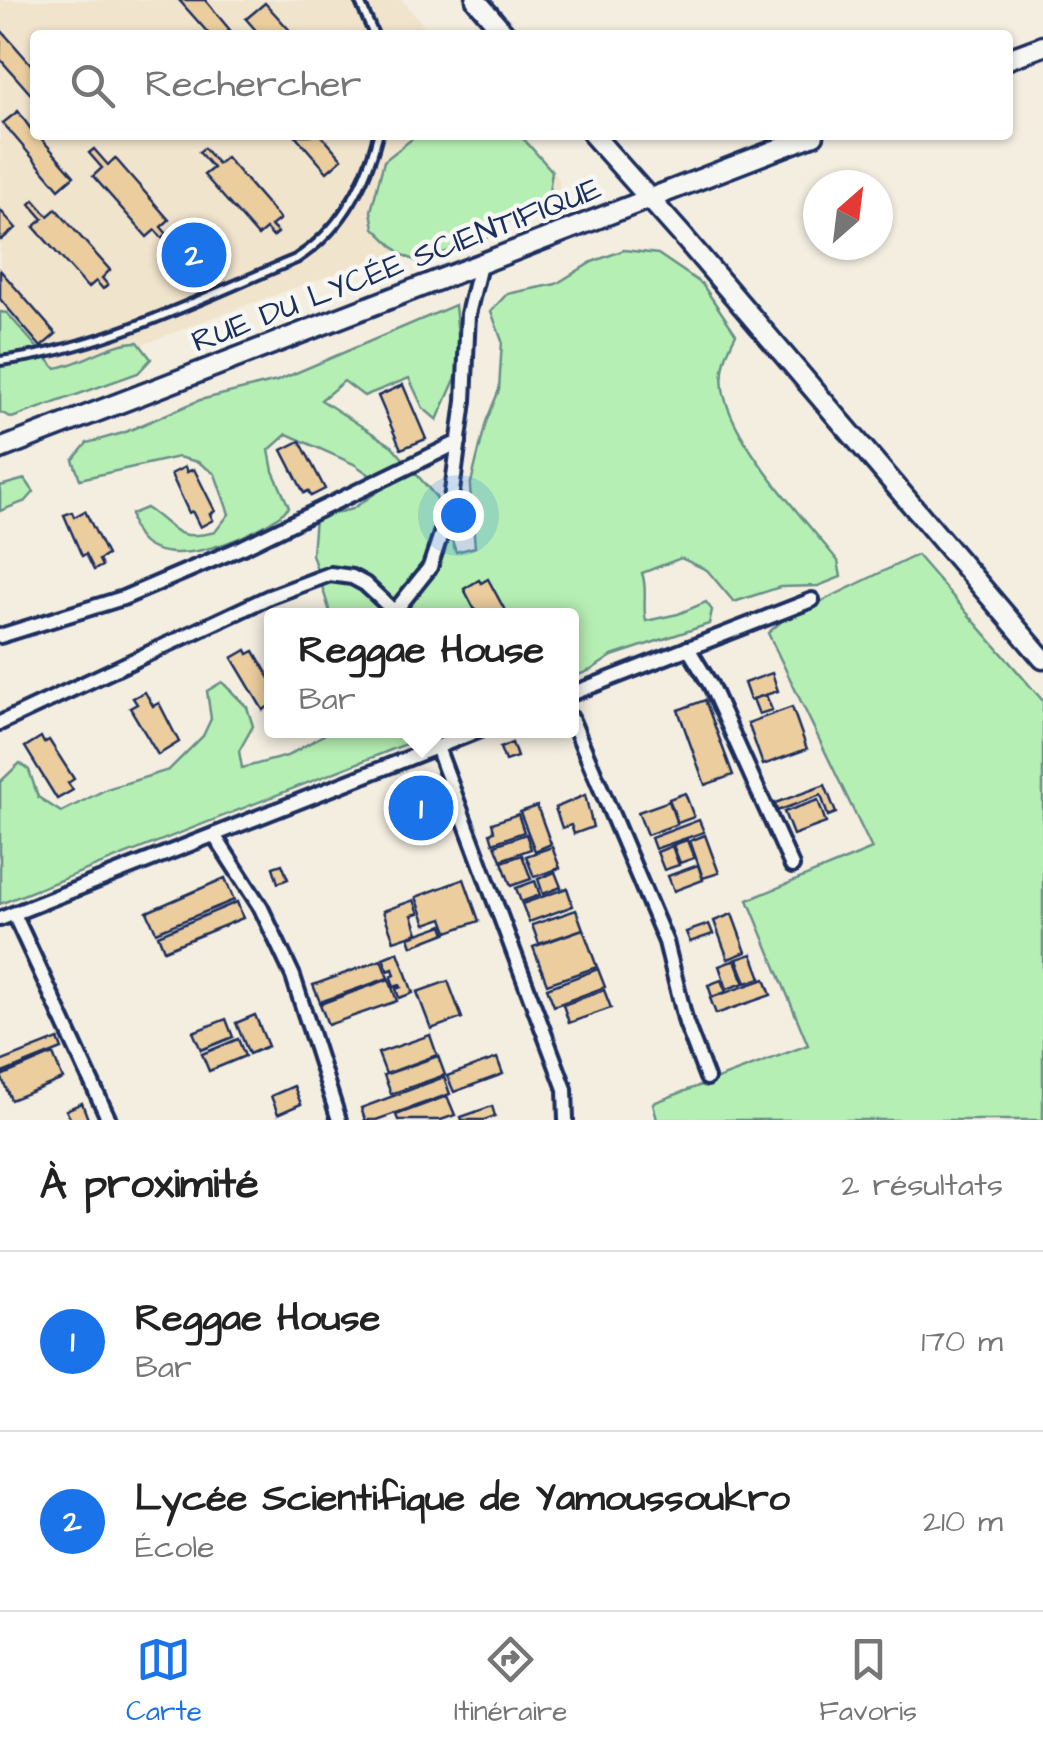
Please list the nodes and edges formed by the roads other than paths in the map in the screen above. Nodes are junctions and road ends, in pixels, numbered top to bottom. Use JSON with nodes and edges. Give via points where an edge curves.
{"nodes":[{"id":1,"x":359,"y":0,"type":"edge"},
{"id":2,"x":476,"y":0,"type":"edge"},
{"id":3,"x":372,"y":30,"type":"edge"},
{"id":4,"x":502,"y":30,"type":"edge"},
{"id":5,"x":1043,"y":46,"type":"edge"},
{"id":6,"x":1013,"y":58,"type":"edge"},
{"id":7,"x":376,"y":140,"type":"edge"},
{"id":8,"x":597,"y":140,"type":"edge"},
{"id":9,"x":801,"y":140,"type":"edge"},
{"id":10,"x":650,"y":199,"type":"junction"},
{"id":11,"x":480,"y":265,"type":"junction"},
{"id":12,"x":0,"y":362,"type":"edge"},
{"id":13,"x":459,"y":442,"type":"junction"},
{"id":14,"x":0,"y":449,"type":"edge"},
{"id":15,"x":812,"y":600,"type":"dead end"},
{"id":16,"x":392,"y":608,"type":"edge"},
{"id":17,"x":401,"y":608,"type":"edge"},
{"id":18,"x":0,"y":636,"type":"edge"},
{"id":19,"x":688,"y":648,"type":"junction"},
{"id":20,"x":1043,"y":659,"type":"edge"},
{"id":21,"x":579,"y":691,"type":"edge"},
{"id":22,"x":0,"y":723,"type":"edge"},
{"id":23,"x":579,"y":737,"type":"edge"},
{"id":24,"x":460,"y":738,"type":"edge"},
{"id":25,"x":437,"y":747,"type":"junction"},
{"id":26,"x":214,"y":835,"type":"junction"},
{"id":27,"x":792,"y":866,"type":"dead end"},
{"id":28,"x":7,"y":917,"type":"edge"},
{"id":29,"x":707,"y":1078,"type":"dead end"},
{"id":30,"x":109,"y":1120,"type":"edge"},
{"id":31,"x":339,"y":1120,"type":"edge"},
{"id":32,"x":566,"y":1120,"type":"edge"}],
"edges":[{"from":1,"to":3,"type":"lane"},
{"from":2,"to":4,"type":"street"},
{"from":5,"to":6,"type":"street"},
{"from":7,"to":12,"type":"lane","via":[[360,188],[334,228],[296,259],[137,325],[38,357]]},
{"from":8,"to":10,"type":"street"},
{"from":9,"to":10,"type":"street","name":"RUE DU LYCÉE SCIENTIFIQUE"},
{"from":10,"to":11,"type":"street","name":"RUE DU LYCÉE SCIENTIFIQUE"},
{"from":10,"to":20,"type":"street"},
{"from":11,"to":13,"type":"street","via":[[468,314]]},
{"from":11,"to":14,"type":"street","name":"RUE DU LYCÉE SCIENTIFIQUE"},
{"from":13,"to":17,"type":"street","via":[[438,548]]},
{"from":13,"to":18,"type":"street","via":[[123,598]]},
{"from":15,"to":19,"type":"street"},
{"from":16,"to":22,"type":"street","via":[[366,584],[330,574]]},
{"from":19,"to":21,"type":"street"},
{"from":19,"to":27,"type":"street"},
{"from":23,"to":29,"type":"street","via":[[666,942]]},
{"from":24,"to":25,"type":"street"},
{"from":25,"to":26,"type":"street"},
{"from":25,"to":32,"type":"street","via":[[565,1090]]},
{"from":26,"to":28,"type":"street"},
{"from":26,"to":31,"type":"street","via":[[286,962]]},
{"from":28,"to":30,"type":"street"}]}
